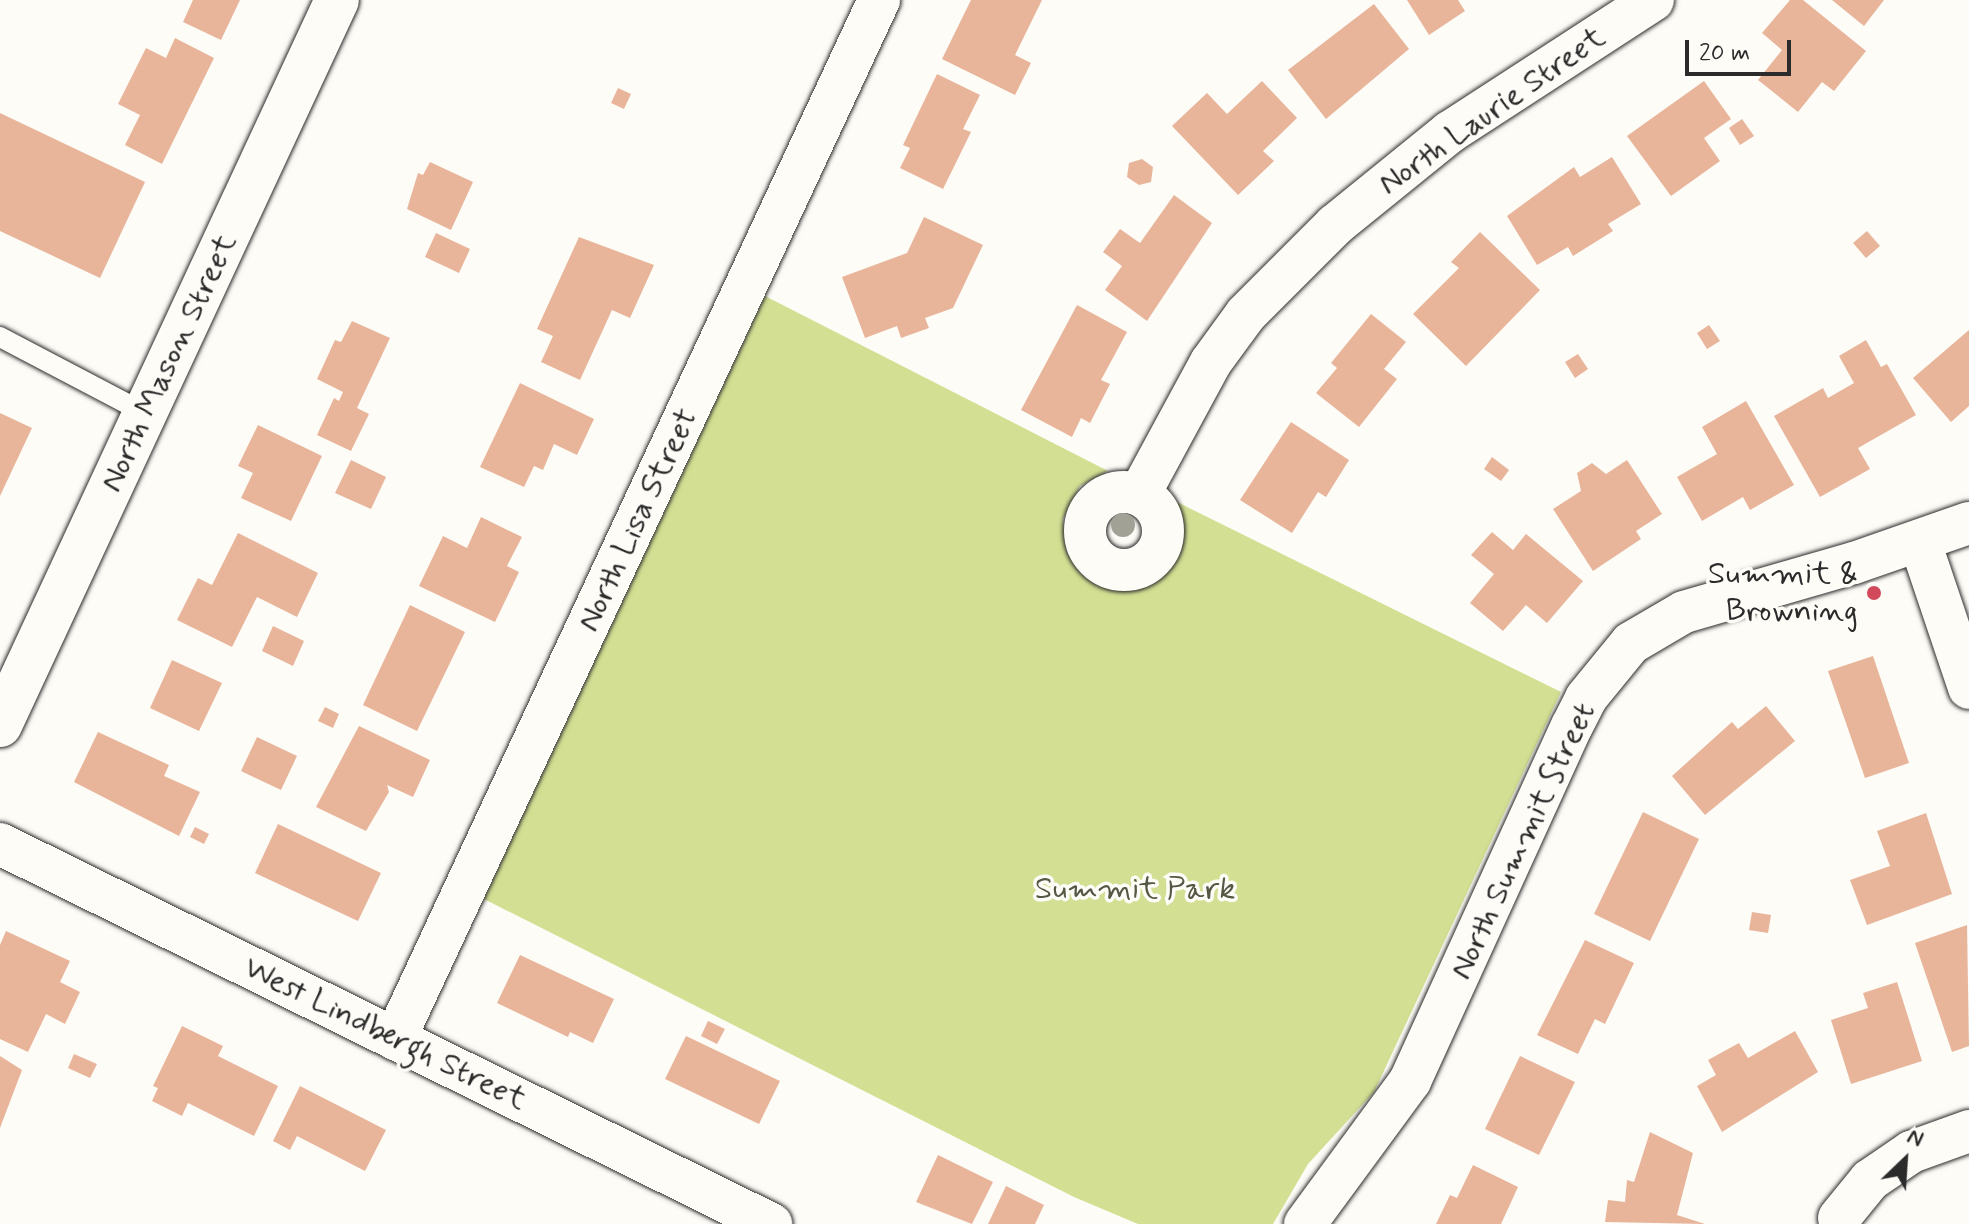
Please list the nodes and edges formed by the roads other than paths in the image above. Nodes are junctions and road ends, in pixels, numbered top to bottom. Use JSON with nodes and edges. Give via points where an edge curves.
{"nodes":[{"id":1,"x":337,"y":0,"type":"edge"},
{"id":2,"x":879,"y":0,"type":"edge"},
{"id":3,"x":1653,"y":0,"type":"edge"},
{"id":4,"x":0,"y":337,"type":"edge"},
{"id":5,"x":145,"y":413,"type":"junction"},
{"id":6,"x":1139,"y":495,"type":"dead end"},
{"id":7,"x":1969,"y":523,"type":"edge"},
{"id":8,"x":1920,"y":542,"type":"junction"},
{"id":9,"x":1969,"y":688,"type":"edge"},
{"id":10,"x":0,"y":725,"type":"edge"},
{"id":11,"x":0,"y":844,"type":"edge"},
{"id":12,"x":395,"y":1039,"type":"junction"},
{"id":13,"x":1969,"y":1131,"type":"edge"},
{"id":14,"x":1839,"y":1218,"type":"dead end"},
{"id":15,"x":771,"y":1224,"type":"edge"},
{"id":16,"x":1305,"y":1224,"type":"edge"}],
"edges":[{"from":1,"to":5,"type":"main road","name":"North Mason Street"},
{"from":2,"to":12,"type":"street","name":"North Lisa Street"},
{"from":3,"to":6,"type":"street","name":"North Laurie Street","via":[[1450,132],[1335,225],[1246,314],[1211,362]]},
{"from":4,"to":5,"type":"lane"},
{"from":5,"to":10,"type":"main road","name":"North Mason Street"},
{"from":7,"to":8,"type":"street","name":"North Summit Street"},
{"from":8,"to":9,"type":"street"},
{"from":8,"to":16,"type":"street","name":"North Summit Street","via":[[1684,612],[1631,643],[1606,670],[1572,726],[1410,1081]]},
{"from":11,"to":12,"type":"street","name":"West Lindbergh Street"},
{"from":12,"to":15,"type":"street","name":"West Lindbergh Street"},
{"from":13,"to":14,"type":"street","via":[[1911,1152],[1870,1180]]}]}
